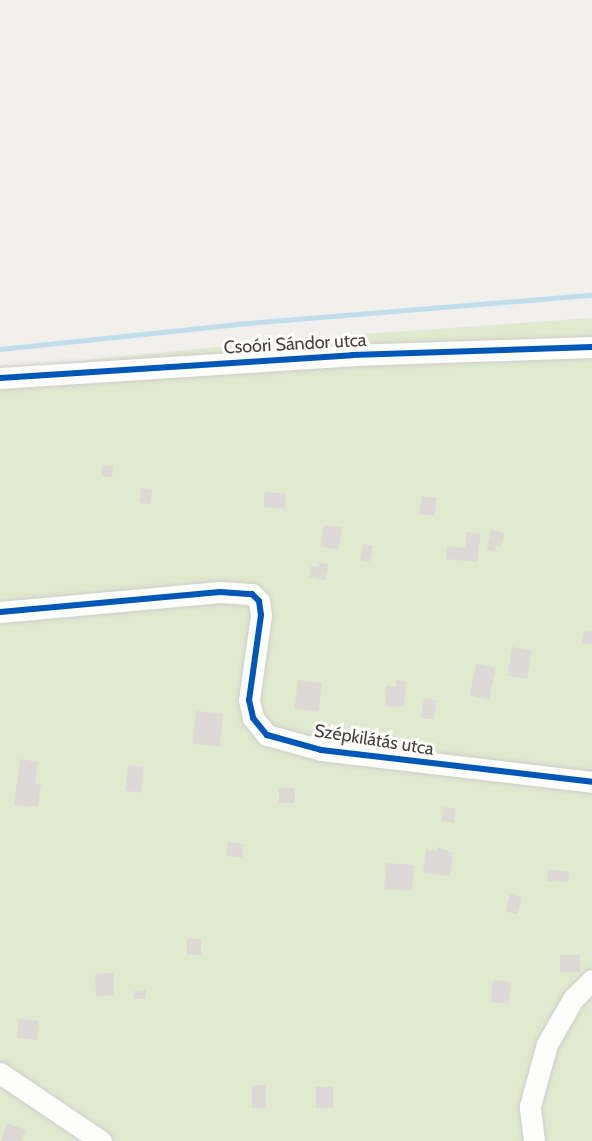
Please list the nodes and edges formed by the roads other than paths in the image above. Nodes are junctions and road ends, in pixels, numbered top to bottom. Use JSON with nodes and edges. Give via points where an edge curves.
{"nodes":[{"id":1,"x":592,"y":347,"type":"edge"},
{"id":2,"x":0,"y":378,"type":"edge"},
{"id":3,"x":0,"y":612,"type":"edge"},
{"id":4,"x":592,"y":782,"type":"edge"},
{"id":5,"x":592,"y":980,"type":"edge"},
{"id":6,"x":0,"y":1073,"type":"edge"},
{"id":7,"x":101,"y":1141,"type":"edge"},
{"id":8,"x":534,"y":1141,"type":"edge"}],
"edges":[{"from":1,"to":2,"type":"street","name":"Csoóri Sándor utca","via":[[352,355]]},
{"from":3,"to":4,"type":"street","name":"Szépkilátás utca","via":[[220,592],[252,594],[259,601],[261,615],[249,700],[252,718],[267,735],[321,750]]},
{"from":5,"to":8,"type":"street","via":[[573,999],[547,1044],[530,1106]]},
{"from":6,"to":7,"type":"street"}]}
